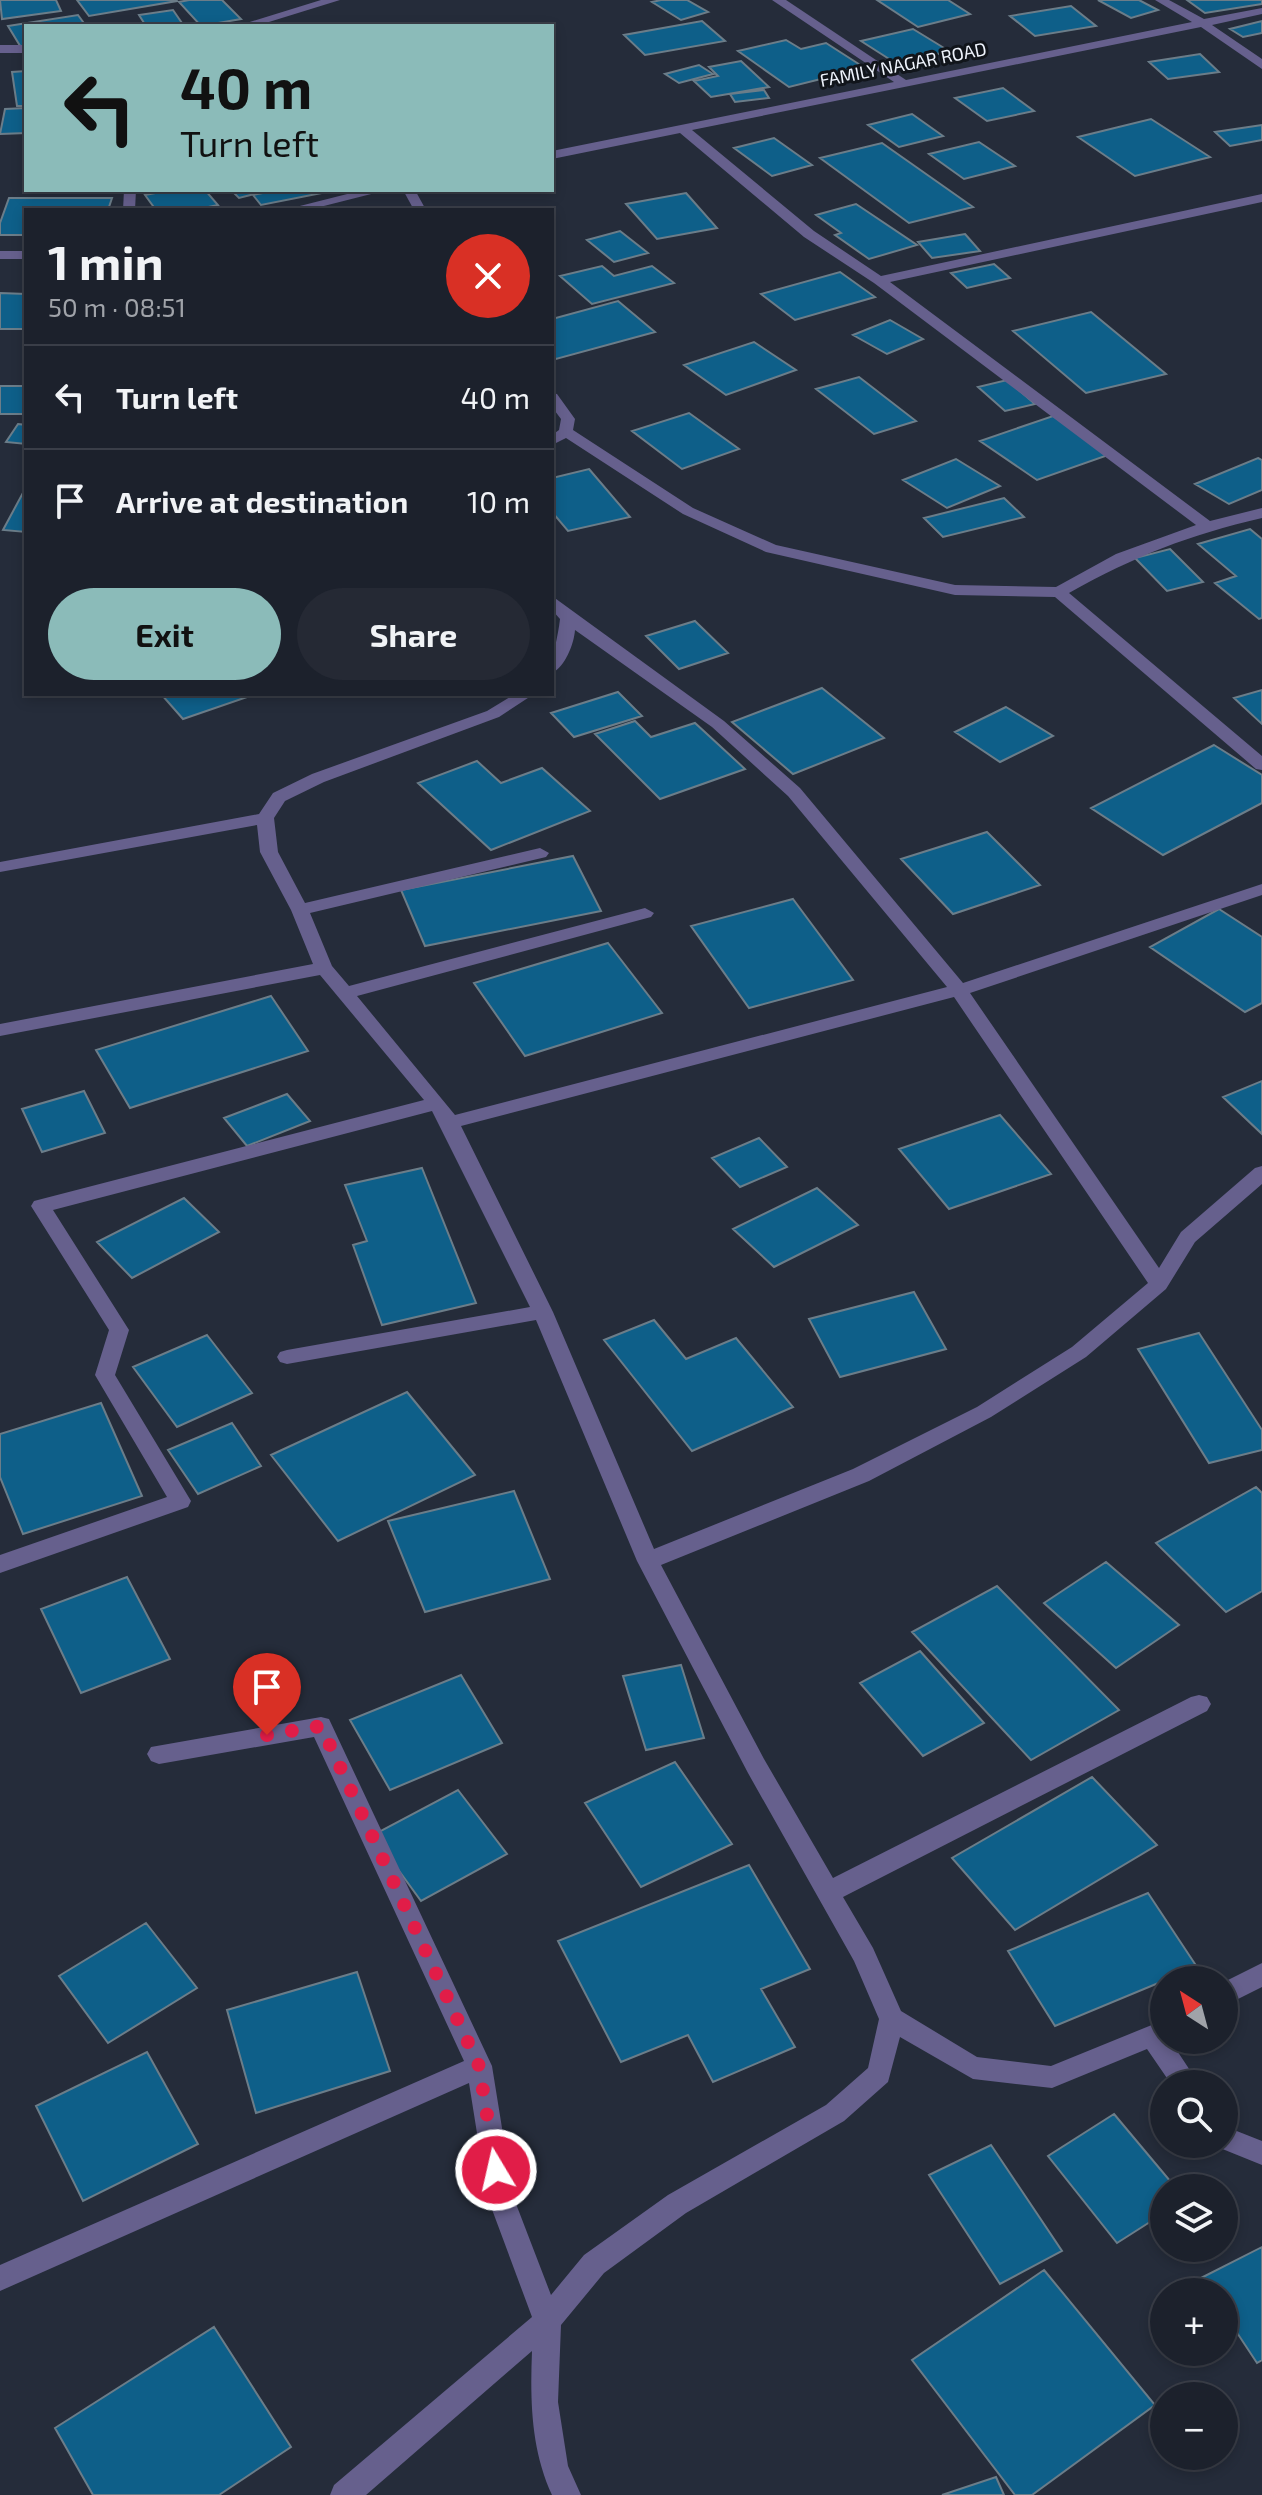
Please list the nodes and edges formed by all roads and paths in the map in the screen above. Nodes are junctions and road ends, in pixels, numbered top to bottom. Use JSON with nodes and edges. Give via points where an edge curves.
{"nodes":[{"id":1,"x":334,"y":0,"type":"edge"},
{"id":2,"x":778,"y":0,"type":"edge"},
{"id":3,"x":1161,"y":0,"type":"edge"},
{"id":4,"x":1262,"y":11,"type":"edge"},
{"id":5,"x":250,"y":24,"type":"edge"},
{"id":6,"x":1204,"y":24,"type":"junction"},
{"id":7,"x":0,"y":49,"type":"edge"},
{"id":8,"x":24,"y":49,"type":"edge"},
{"id":9,"x":1262,"y":65,"type":"edge"},
{"id":10,"x":902,"y":82,"type":"junction"},
{"id":11,"x":682,"y":128,"type":"junction"},
{"id":12,"x":554,"y":155,"type":"edge"},
{"id":13,"x":372,"y":192,"type":"edge"},
{"id":14,"x":1262,"y":198,"type":"edge"},
{"id":15,"x":299,"y":208,"type":"edge"},
{"id":16,"x":0,"y":255,"type":"edge"},
{"id":17,"x":24,"y":255,"type":"edge"},
{"id":18,"x":879,"y":280,"type":"junction"},
{"id":19,"x":554,"y":400,"type":"edge"},
{"id":20,"x":559,"y":436,"type":"edge"},
{"id":21,"x":1262,"y":513,"type":"edge"},
{"id":22,"x":1207,"y":526,"type":"junction"},
{"id":23,"x":1059,"y":592,"type":"junction"},
{"id":24,"x":554,"y":603,"type":"edge"},
{"id":25,"x":568,"y":618,"type":"junction"},
{"id":26,"x":554,"y":664,"type":"edge"},
{"id":27,"x":523,"y":696,"type":"edge"},
{"id":28,"x":1262,"y":765,"type":"edge"},
{"id":29,"x":265,"y":818,"type":"junction"},
{"id":30,"x":540,"y":853,"type":"dead end"},
{"id":31,"x":0,"y":867,"type":"edge"},
{"id":32,"x":1262,"y":889,"type":"edge"},
{"id":33,"x":300,"y":910,"type":"junction"},
{"id":34,"x":645,"y":913,"type":"dead end"},
{"id":35,"x":324,"y":968,"type":"junction"},
{"id":36,"x":959,"y":990,"type":"junction"},
{"id":37,"x":345,"y":993,"type":"junction"},
{"id":38,"x":0,"y":1030,"type":"edge"},
{"id":39,"x":437,"y":1103,"type":"junction"},
{"id":40,"x":450,"y":1123,"type":"junction"},
{"id":41,"x":1262,"y":1173,"type":"edge"},
{"id":42,"x":1159,"y":1284,"type":"junction"},
{"id":43,"x":543,"y":1312,"type":"junction"},
{"id":44,"x":287,"y":1357,"type":"dead end"},
{"id":45,"x":648,"y":1561,"type":"junction"},
{"id":46,"x":0,"y":1564,"type":"edge"},
{"id":47,"x":1199,"y":1704,"type":"dead end"},
{"id":48,"x":159,"y":1754,"type":"dead end"},
{"id":49,"x":829,"y":1892,"type":"junction"},
{"id":50,"x":1262,"y":1974,"type":"edge"},
{"id":51,"x":1238,"y":1987,"type":"edge"},
{"id":52,"x":892,"y":2019,"type":"junction"},
{"id":53,"x":1150,"y":2038,"type":"edge"},
{"id":54,"x":479,"y":2066,"type":"junction"},
{"id":55,"x":1238,"y":2144,"type":"edge"},
{"id":56,"x":1262,"y":2153,"type":"edge"},
{"id":57,"x":0,"y":2278,"type":"edge"},
{"id":58,"x":547,"y":2321,"type":"junction"},
{"id":59,"x":344,"y":2495,"type":"edge"},
{"id":60,"x":567,"y":2495,"type":"edge"}],
"edges":[{"from":1,"to":5,"type":"street"},
{"from":2,"to":10,"type":"street"},
{"from":3,"to":6,"type":"street"},
{"from":4,"to":6,"type":"street","name":"FAMILY NAGAR ROAD"},
{"from":6,"to":9,"type":"street"},
{"from":6,"to":10,"type":"street","name":"FAMILY NAGAR ROAD"},
{"from":7,"to":8,"type":"street"},
{"from":10,"to":11,"type":"street","name":"FAMILY NAGAR ROAD"},
{"from":11,"to":12,"type":"street","name":"FAMILY NAGAR ROAD"},
{"from":11,"to":18,"type":"street","via":[[809,234]]},
{"from":13,"to":15,"type":"street"},
{"from":14,"to":18,"type":"street"},
{"from":16,"to":17,"type":"street"},
{"from":18,"to":22,"type":"street"},
{"from":19,"to":20,"type":"street","via":[[568,419]]},
{"from":20,"to":23,"type":"street","via":[[688,511],[771,549],[955,590]]},
{"from":21,"to":22,"type":"street"},
{"from":22,"to":23,"type":"street","via":[[1121,557]]},
{"from":23,"to":28,"type":"street"},
{"from":24,"to":25,"type":"street"},
{"from":25,"to":26,"type":"street","via":[[566,641]]},
{"from":25,"to":36,"type":"street","via":[[718,724],[794,792]]},
{"from":27,"to":29,"type":"street","via":[[493,714],[318,778],[279,797]]},
{"from":29,"to":31,"type":"street"},
{"from":29,"to":33,"type":"street","via":[[269,852]]},
{"from":30,"to":33,"type":"street"},
{"from":32,"to":36,"type":"street"},
{"from":33,"to":35,"type":"street"},
{"from":34,"to":37,"type":"street"},
{"from":35,"to":37,"type":"street"},
{"from":35,"to":38,"type":"street"},
{"from":36,"to":40,"type":"street"},
{"from":36,"to":42,"type":"street"},
{"from":37,"to":39,"type":"street"},
{"from":39,"to":40,"type":"street"},
{"from":39,"to":46,"type":"street","via":[[41,1206],[119,1330],[105,1375],[180,1501]]},
{"from":40,"to":43,"type":"street"},
{"from":41,"to":42,"type":"street","via":[[1188,1237]]},
{"from":42,"to":45,"type":"street","via":[[1079,1352],[984,1412],[861,1475]]},
{"from":43,"to":44,"type":"street"},
{"from":43,"to":45,"type":"street"},
{"from":45,"to":49,"type":"street"},
{"from":47,"to":49,"type":"street"},
{"from":48,"to":54,"type":"street","via":[[321,1726]]},
{"from":49,"to":52,"type":"street"},
{"from":50,"to":51,"type":"street"},
{"from":52,"to":53,"type":"street","via":[[973,2068],[1052,2077]]},
{"from":52,"to":58,"type":"street","via":[[879,2074],[835,2113],[677,2204],[594,2264]]},
{"from":54,"to":57,"type":"street"},
{"from":54,"to":58,"type":"street","via":[[500,2196]]},
{"from":55,"to":56,"type":"street"},
{"from":58,"to":59,"type":"street"},
{"from":58,"to":60,"type":"street","via":[[544,2402],[554,2467]]}]}
